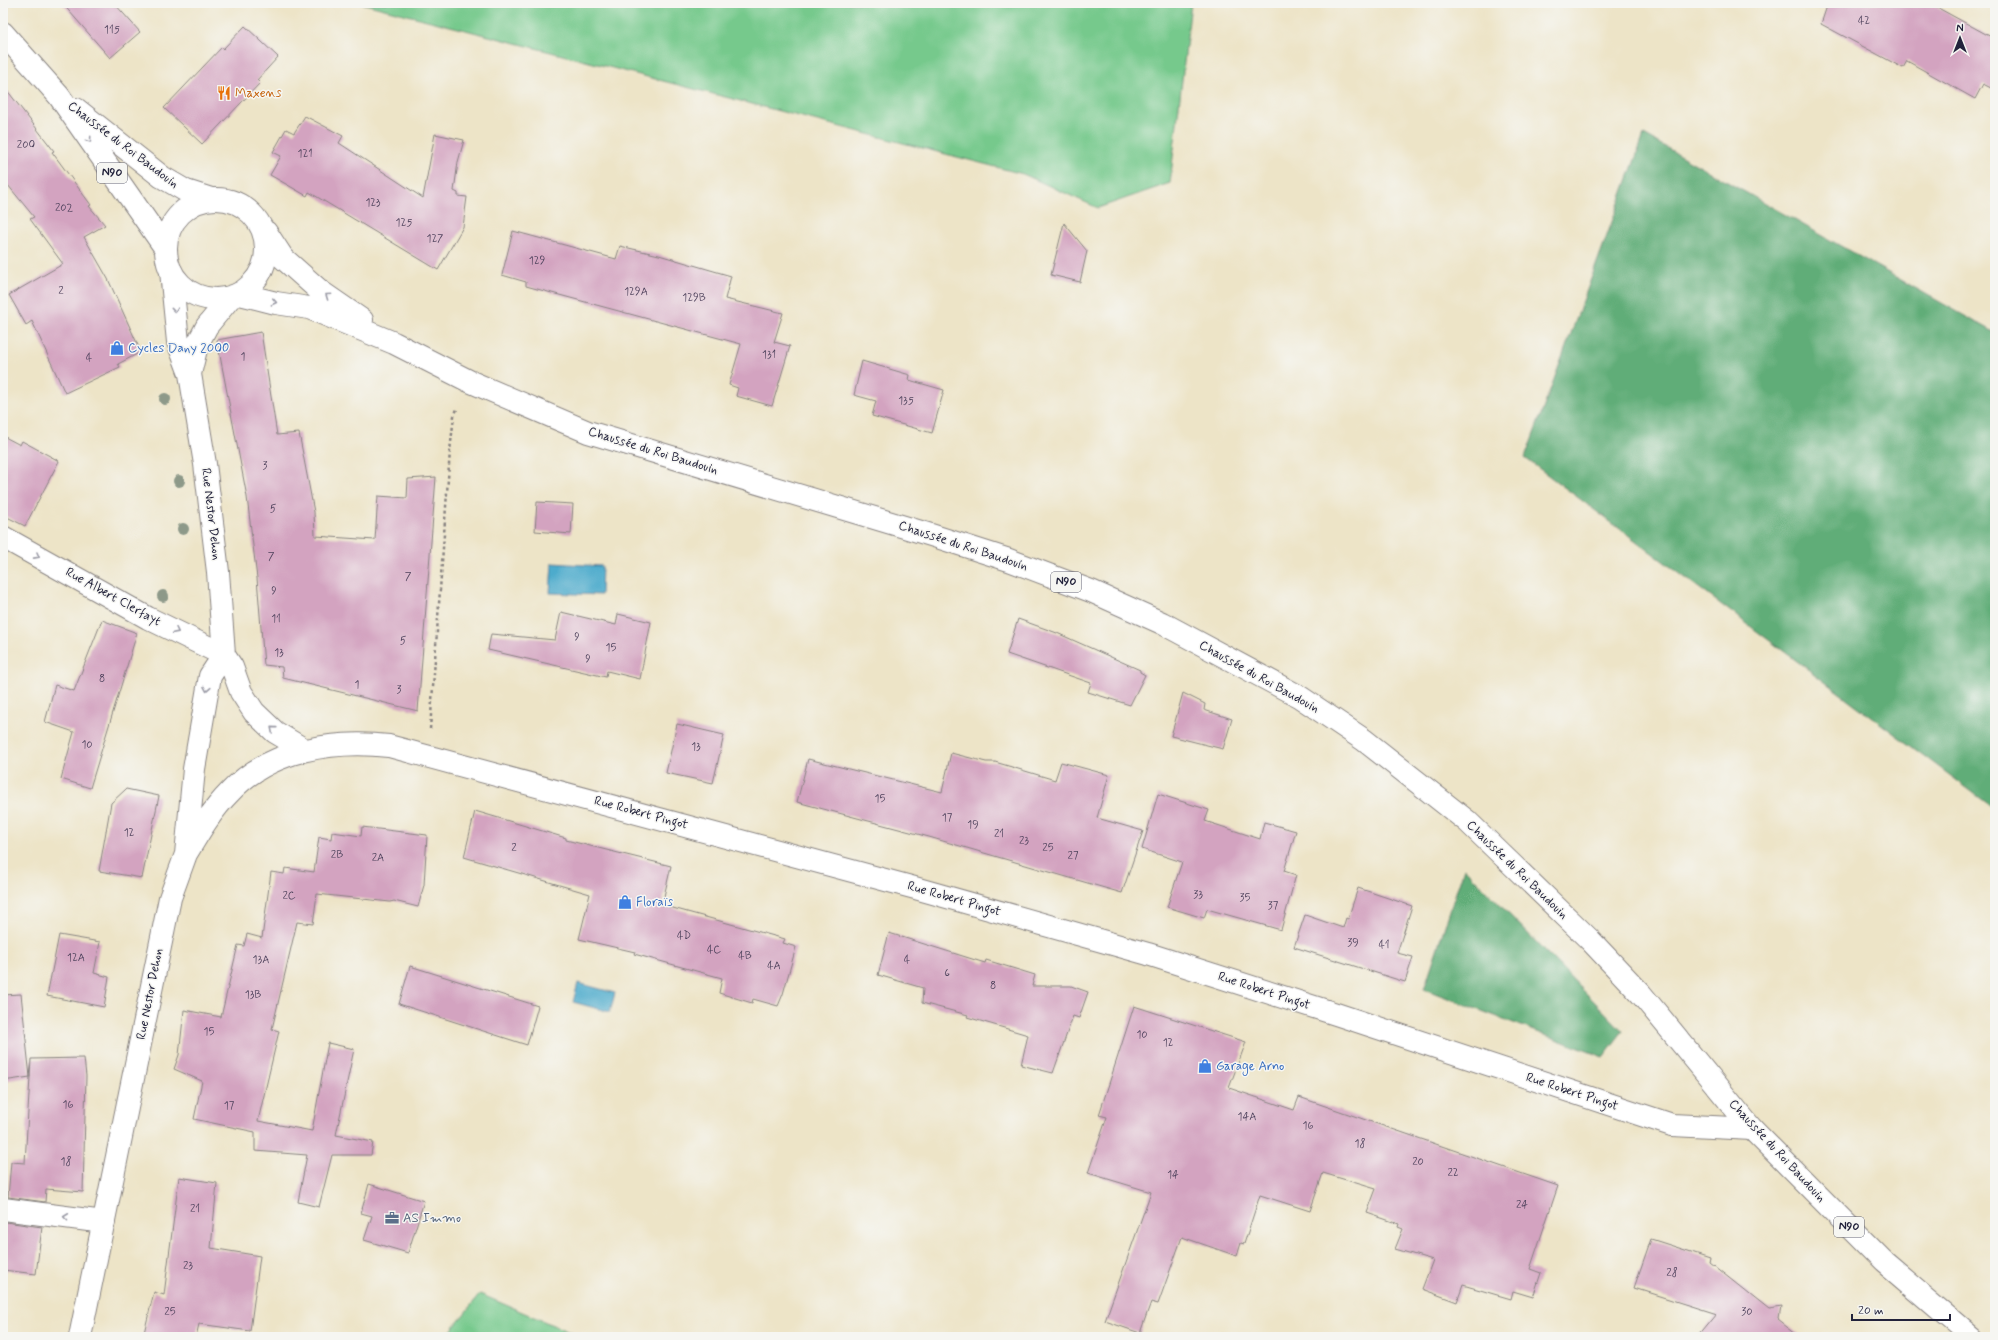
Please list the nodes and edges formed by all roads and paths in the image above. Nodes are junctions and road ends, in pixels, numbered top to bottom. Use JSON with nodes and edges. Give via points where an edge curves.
{"nodes":[{"id":1,"x":3,"y":33,"type":"edge"},
{"id":2,"x":59,"y":96,"type":"junction"},
{"id":3,"x":211,"y":199,"type":"junction"},
{"id":4,"x":261,"y":225,"type":"junction"},
{"id":5,"x":166,"y":249,"type":"junction"},
{"id":6,"x":171,"y":271,"type":"junction"},
{"id":7,"x":235,"y":296,"type":"junction"},
{"id":8,"x":394,"y":343,"type":"junction"},
{"id":9,"x":190,"y":374,"type":"junction"},
{"id":10,"x":469,"y":381,"type":"junction"},
{"id":11,"x":3,"y":537,"type":"edge"},
{"id":12,"x":224,"y":654,"type":"junction"},
{"id":13,"x":305,"y":750,"type":"junction"},
{"id":14,"x":428,"y":756,"type":"junction"},
{"id":15,"x":186,"y":854,"type":"junction"},
{"id":16,"x":1752,"y":1129,"type":"junction"},
{"id":17,"x":3,"y":1209,"type":"edge"},
{"id":18,"x":104,"y":1222,"type":"junction"},
{"id":19,"x":80,"y":1337,"type":"edge"},
{"id":20,"x":1972,"y":1337,"type":"edge"}],
"edges":[{"from":1,"to":2,"type":"main road","name":"Chaussée du Roi Baudouin","number":"N90"},
{"from":2,"to":3,"type":"main road","name":"Chaussée du Roi Baudouin","number":"N90","via":[[162,177],[186,191]]},
{"from":2,"to":5,"type":"main road","name":"Chaussée du Roi Baudouin","number":"N90","one_way":true},
{"from":3,"to":4,"type":"main road","via":[[240,204]]},
{"from":3,"to":5,"type":"main road","via":[[192,205],[177,218],[168,235]]},
{"from":4,"to":7,"type":"main road","via":[[267,244],[265,264],[255,281]]},
{"from":8,"to":4,"type":"main road","name":"Chaussée du Roi Baudouin","number":"N90","one_way":true,"via":[[320,291],[283,258]]},
{"from":5,"to":6,"type":"main road"},
{"from":6,"to":7,"type":"main road","via":[[181,285],[196,295],[213,300]]},
{"from":6,"to":9,"type":"main road","name":"Rue Nestor Dehon","one_way":true,"via":[[178,342]]},
{"from":7,"to":8,"type":"main road","name":"Chaussée du Roi Baudouin","number":"N90","one_way":true,"via":[[309,308]]},
{"from":7,"to":9,"type":"main road","name":"Rue Nestor Dehon","via":[[206,326],[197,345]]},
{"from":8,"to":10,"type":"main road","name":"Chaussée du Roi Baudouin","number":"N90"},
{"from":9,"to":12,"type":"main road","name":"Rue Nestor Dehon","via":[[205,464],[218,572]]},
{"from":10,"to":14,"type":"path","via":[[454,416],[450,444]]},
{"from":10,"to":16,"type":"main road","name":"Chaussée du Roi Baudouin","number":"N90","via":[[588,432],[1009,560],[1085,589],[1162,623],[1300,697],[1364,740],[1467,821],[1642,994]]},
{"from":11,"to":12,"type":"main road","name":"Rue Albert Clerfayt","one_way":true,"via":[[148,618]]},
{"from":13,"to":12,"type":"main road","name":"Rue Nestor Dehon","one_way":true,"via":[[275,732],[254,712],[241,692]]},
{"from":12,"to":15,"type":"main road","name":"Rue Nestor Dehon","one_way":true,"via":[[210,676],[194,769]]},
{"from":13,"to":14,"type":"main road","name":"Rue Robert Pingot","via":[[345,744],[368,744],[389,746]]},
{"from":13,"to":15,"type":"main road","name":"Rue Robert Pingot","via":[[266,765],[231,790],[199,832]]},
{"from":14,"to":16,"type":"main road","name":"Rue Robert Pingot","via":[[1148,954],[1672,1125]]},
{"from":15,"to":18,"type":"main road","name":"Rue Nestor Dehon","via":[[170,898]]},
{"from":16,"to":20,"type":"main road","name":"Chaussée du Roi Baudouin","number":"N90","via":[[1884,1262]]},
{"from":18,"to":17,"type":"main road","one_way":true},
{"from":18,"to":19,"type":"main road","name":"Rue Nestor Dehon"}]}
